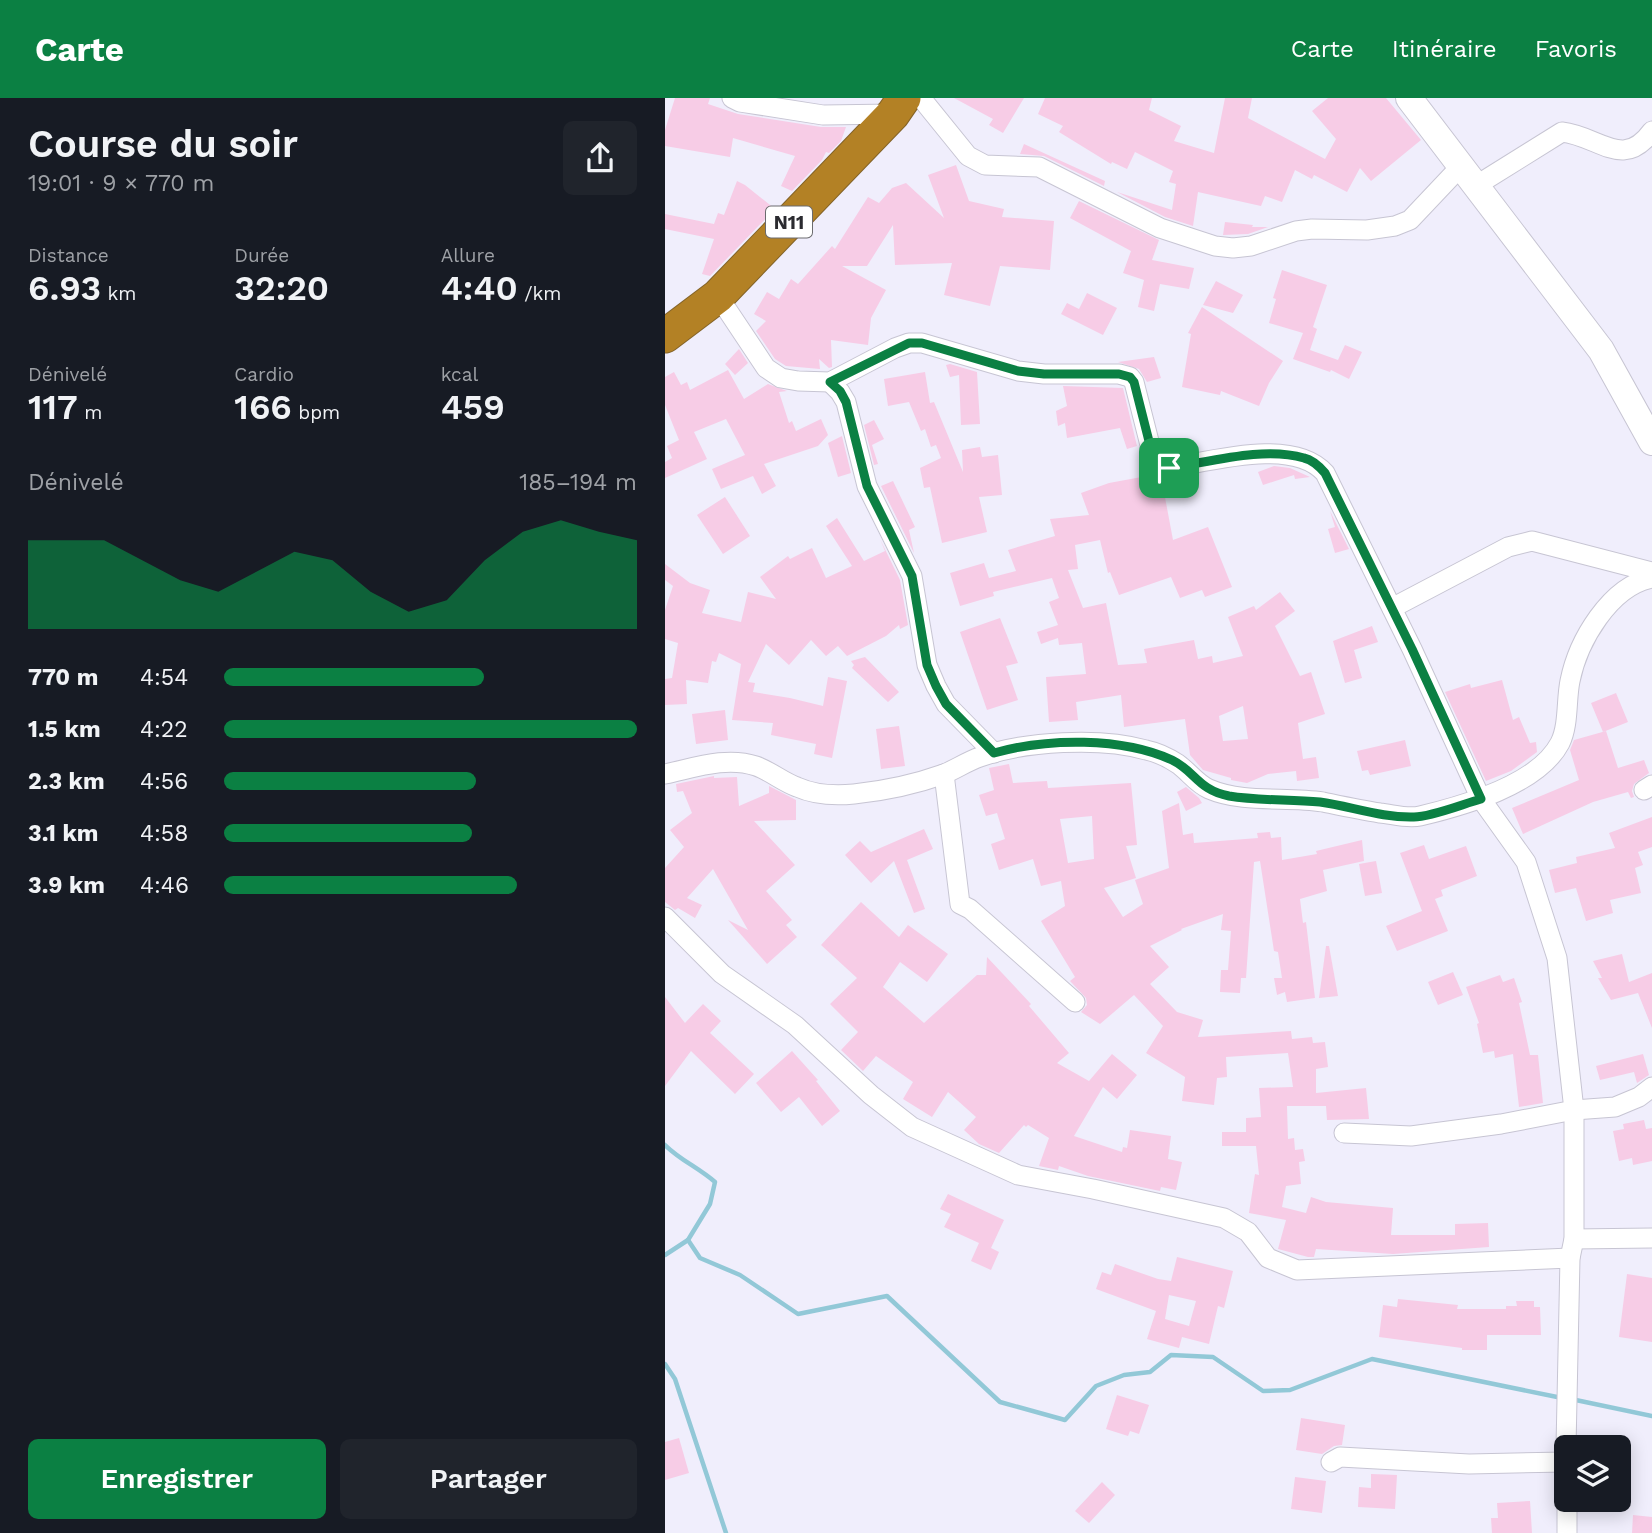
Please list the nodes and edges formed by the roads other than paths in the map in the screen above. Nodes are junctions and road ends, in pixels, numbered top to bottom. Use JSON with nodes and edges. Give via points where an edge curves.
{"nodes":[{"id":1,"x":732,"y":98,"type":"edge"},
{"id":2,"x":1409,"y":98,"type":"edge"},
{"id":3,"x":906,"y":103,"type":"edge"},
{"id":4,"x":1652,"y":131,"type":"edge"},
{"id":5,"x":1469,"y":175,"type":"junction"},
{"id":6,"x":718,"y":296,"type":"junction"},
{"id":7,"x":665,"y":335,"type":"edge"},
{"id":8,"x":830,"y":382,"type":"junction"},
{"id":9,"x":1652,"y":442,"type":"edge"},
{"id":10,"x":1652,"y":572,"type":"edge"},
{"id":11,"x":1652,"y":578,"type":"edge"},
{"id":12,"x":1392,"y":608,"type":"junction"},
{"id":13,"x":994,"y":753,"type":"junction"},
{"id":14,"x":665,"y":774,"type":"edge"},
{"id":15,"x":944,"y":774,"type":"junction"},
{"id":16,"x":1481,"y":799,"type":"junction"},
{"id":17,"x":665,"y":917,"type":"edge"},
{"id":18,"x":1075,"y":1002,"type":"dead end"},
{"id":19,"x":1652,"y":1087,"type":"edge"},
{"id":20,"x":1574,"y":1110,"type":"junction"},
{"id":21,"x":1344,"y":1133,"type":"dead end"},
{"id":22,"x":1652,"y":1238,"type":"edge"},
{"id":23,"x":1572,"y":1249,"type":"junction"},
{"id":24,"x":1566,"y":1435,"type":"edge"},
{"id":25,"x":1331,"y":1462,"type":"dead end"},
{"id":26,"x":1554,"y":1462,"type":"edge"},
{"id":27,"x":1567,"y":1512,"type":"edge"},
{"id":28,"x":1567,"y":1533,"type":"edge"}],
"edges":[{"from":1,"to":3,"type":"street","via":[[823,115]]},
{"from":2,"to":5,"type":"street"},
{"from":3,"to":5,"type":"street","via":[[985,165],[1039,167],[1160,228],[1224,247],[1251,246],[1312,229],[1395,226],[1410,220]]},
{"from":3,"to":6,"type":"highway","number":"N11"},
{"from":4,"to":5,"type":"street","via":[[1643,143],[1618,152],[1562,132]]},
{"from":5,"to":9,"type":"street","via":[[1601,350]]},
{"from":6,"to":7,"type":"highway","number":"N11"},
{"from":6,"to":8,"type":"street","via":[[766,368],[798,381]]},
{"from":8,"to":12,"type":"street","via":[[909,343],[1018,371],[1130,377],[1153,457],[1160,466],[1259,454],[1316,463]]},
{"from":8,"to":13,"type":"street","via":[[846,402],[867,486],[912,576],[927,665],[936,686],[946,704]]},
{"from":10,"to":12,"type":"street","via":[[1532,541],[1508,547]]},
{"from":11,"to":16,"type":"street","via":[[1621,591],[1592,628],[1571,678],[1560,742],[1548,758],[1533,772]]},
{"from":12,"to":16,"type":"street"},
{"from":13,"to":15,"type":"street"},
{"from":13,"to":16,"type":"street","via":[[1044,743],[1146,750],[1175,762],[1206,788],[1229,796],[1323,802],[1415,817]]},
{"from":14,"to":15,"type":"street","via":[[732,762],[756,766],[799,788],[826,795],[896,787]]},
{"from":15,"to":18,"type":"street","via":[[960,904]]},
{"from":16,"to":20,"type":"street","via":[[1525,862],[1557,958]]},
{"from":17,"to":23,"type":"street","via":[[722,974],[795,1025],[912,1128],[1017,1175],[1224,1218],[1248,1232],[1268,1258],[1297,1270],[1343,1270]]},
{"from":19,"to":20,"type":"street","via":[[1615,1107]]},
{"from":20,"to":21,"type":"street","via":[[1412,1136]]},
{"from":20,"to":23,"type":"street"},
{"from":22,"to":23,"type":"street"},
{"from":23,"to":24,"type":"street"},
{"from":25,"to":26,"type":"street","via":[[1340,1457],[1469,1464]]},
{"from":27,"to":28,"type":"street"}]}
